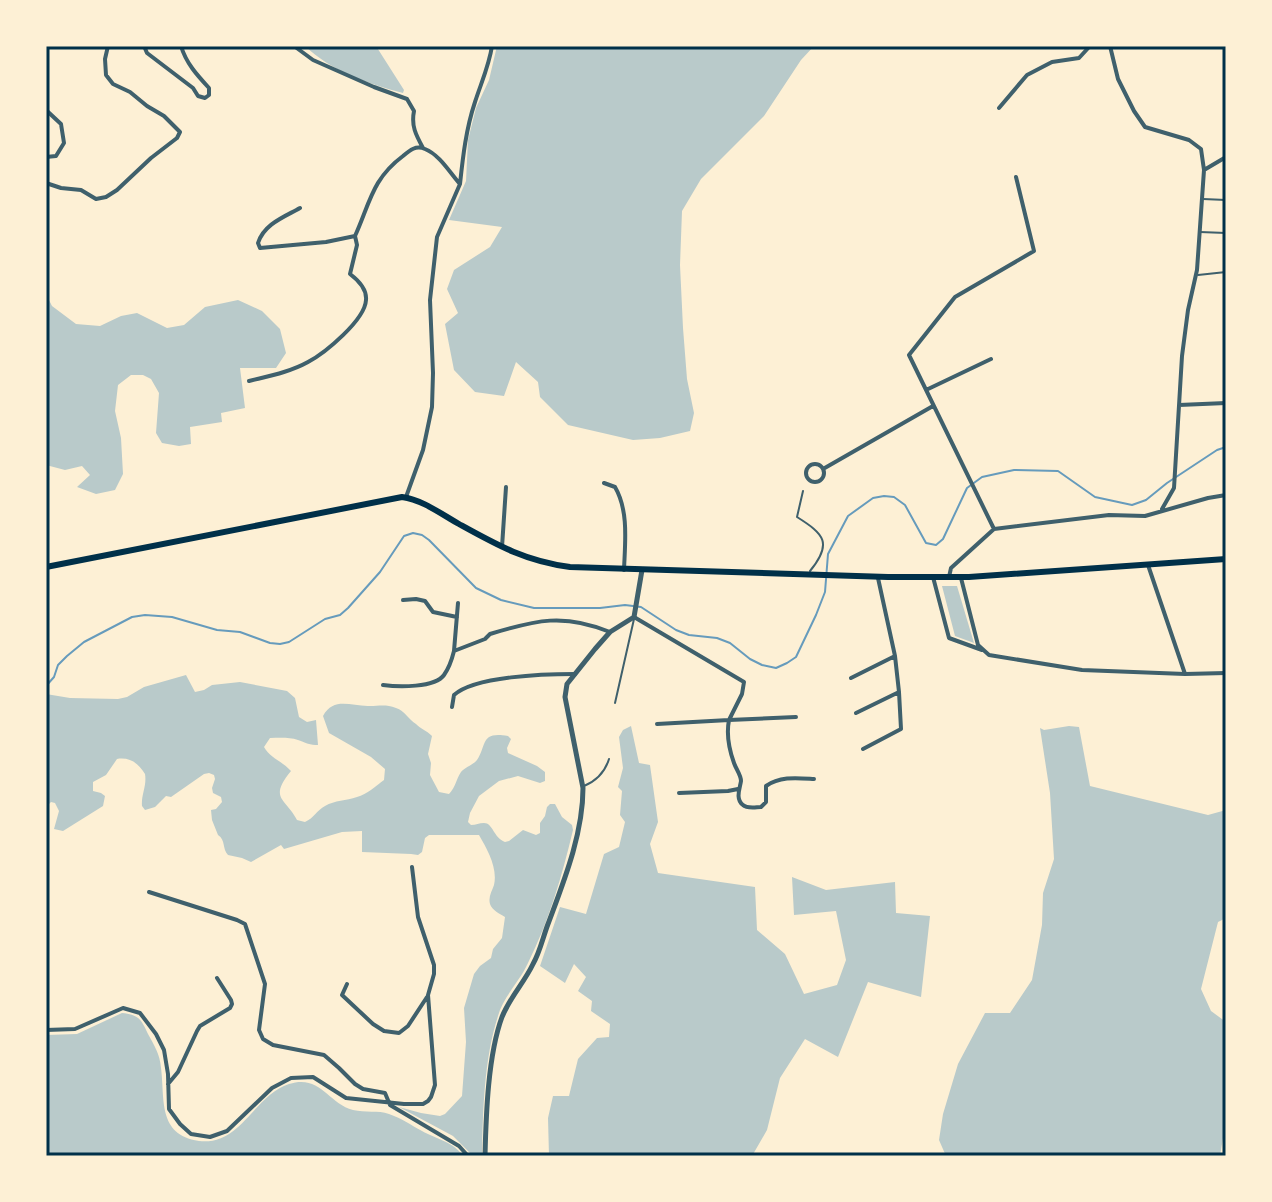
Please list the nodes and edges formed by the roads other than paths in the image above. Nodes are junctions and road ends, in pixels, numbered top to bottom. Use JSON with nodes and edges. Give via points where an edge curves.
{"nodes":[{"id":1,"x":108,"y":46,"type":"edge"},
{"id":2,"x":144,"y":46,"type":"edge"},
{"id":3,"x":181,"y":46,"type":"edge"},
{"id":4,"x":294,"y":46,"type":"edge"},
{"id":5,"x":492,"y":46,"type":"edge"},
{"id":6,"x":1090,"y":46,"type":"edge"},
{"id":7,"x":1110,"y":46,"type":"edge"},
{"id":8,"x":999,"y":108,"type":"dead end"},
{"id":9,"x":46,"y":110,"type":"edge"},
{"id":10,"x":423,"y":148,"type":"junction"},
{"id":11,"x":46,"y":157,"type":"edge"},
{"id":12,"x":1226,"y":157,"type":"edge"},
{"id":13,"x":1204,"y":170,"type":"junction"},
{"id":14,"x":1016,"y":177,"type":"dead end"},
{"id":15,"x":46,"y":183,"type":"edge"},
{"id":16,"x":460,"y":184,"type":"junction"},
{"id":17,"x":1201,"y":199,"type":"junction"},
{"id":18,"x":1226,"y":200,"type":"edge"},
{"id":19,"x":300,"y":208,"type":"dead end"},
{"id":20,"x":1200,"y":232,"type":"junction"},
{"id":21,"x":1226,"y":233,"type":"edge"},
{"id":22,"x":355,"y":236,"type":"junction"},
{"id":23,"x":1226,"y":272,"type":"edge"},
{"id":24,"x":1196,"y":275,"type":"junction"},
{"id":25,"x":991,"y":359,"type":"dead end"},
{"id":26,"x":249,"y":381,"type":"dead end"},
{"id":27,"x":926,"y":390,"type":"junction"},
{"id":28,"x":1226,"y":403,"type":"edge"},
{"id":29,"x":1179,"y":405,"type":"junction"},
{"id":30,"x":933,"y":406,"type":"junction"},
{"id":31,"x":823,"y":469,"type":"junction"},
{"id":32,"x":604,"y":483,"type":"dead end"},
{"id":33,"x":506,"y":487,"type":"dead end"},
{"id":34,"x":803,"y":491,"type":"dead end"},
{"id":35,"x":1226,"y":495,"type":"edge"},
{"id":36,"x":406,"y":497,"type":"junction"},
{"id":37,"x":1162,"y":509,"type":"junction"},
{"id":38,"x":994,"y":529,"type":"junction"},
{"id":39,"x":502,"y":547,"type":"junction"},
{"id":40,"x":1226,"y":559,"type":"edge"},
{"id":41,"x":1148,"y":565,"type":"junction"},
{"id":42,"x":46,"y":567,"type":"edge"},
{"id":43,"x":624,"y":570,"type":"junction"},
{"id":44,"x":642,"y":570,"type":"junction"},
{"id":45,"x":806,"y":575,"type":"junction"},
{"id":46,"x":878,"y":577,"type":"junction"},
{"id":47,"x":933,"y":577,"type":"junction"},
{"id":48,"x":949,"y":577,"type":"junction"},
{"id":49,"x":961,"y":577,"type":"junction"},
{"id":50,"x":403,"y":600,"type":"dead end"},
{"id":51,"x":458,"y":603,"type":"dead end"},
{"id":52,"x":635,"y":614,"type":"junction"},
{"id":53,"x":457,"y":617,"type":"junction"},
{"id":54,"x":610,"y":632,"type":"junction"},
{"id":55,"x":454,"y":651,"type":"junction"},
{"id":56,"x":986,"y":652,"type":"junction"},
{"id":57,"x":895,"y":656,"type":"junction"},
{"id":58,"x":1226,"y":673,"type":"edge"},
{"id":59,"x":575,"y":674,"type":"junction"},
{"id":60,"x":1185,"y":674,"type":"junction"},
{"id":61,"x":851,"y":678,"type":"dead end"},
{"id":62,"x":383,"y":685,"type":"dead end"},
{"id":63,"x":899,"y":692,"type":"junction"},
{"id":64,"x":615,"y":703,"type":"dead end"},
{"id":65,"x":452,"y":707,"type":"dead end"},
{"id":66,"x":856,"y":713,"type":"dead end"},
{"id":67,"x":796,"y":717,"type":"dead end"},
{"id":68,"x":729,"y":720,"type":"junction"},
{"id":69,"x":657,"y":724,"type":"dead end"},
{"id":70,"x":863,"y":749,"type":"dead end"},
{"id":71,"x":609,"y":759,"type":"dead end"},
{"id":72,"x":814,"y":779,"type":"dead end"},
{"id":73,"x":582,"y":786,"type":"junction"},
{"id":74,"x":738,"y":789,"type":"junction"},
{"id":75,"x":679,"y":793,"type":"dead end"},
{"id":76,"x":412,"y":867,"type":"dead end"},
{"id":77,"x":149,"y":892,"type":"dead end"},
{"id":78,"x":217,"y":978,"type":"dead end"},
{"id":79,"x":347,"y":984,"type":"dead end"},
{"id":80,"x":428,"y":995,"type":"junction"},
{"id":81,"x":46,"y":1030,"type":"edge"},
{"id":82,"x":168,"y":1084,"type":"junction"},
{"id":83,"x":388,"y":1101,"type":"junction"},
{"id":84,"x":468,"y":1156,"type":"edge"},
{"id":85,"x":485,"y":1156,"type":"edge"}],
"edges":[{"from":1,"to":15,"type":"street","via":[[106,75],[113,84],[180,132],[106,197],[96,199],[81,190]]},
{"from":2,"to":3,"type":"street","via":[[205,98],[209,88]]},
{"from":4,"to":10,"type":"street","via":[[313,60],[407,99]]},
{"from":5,"to":16,"type":"street","via":[[464,146]]},
{"from":6,"to":8,"type":"street","via":[[1079,58],[1052,62],[1027,75]]},
{"from":7,"to":13,"type":"street","via":[[1118,79],[1145,127],[1189,140],[1201,149]]},
{"from":9,"to":11,"type":"street","via":[[61,124],[64,143],[56,156]]},
{"from":10,"to":16,"type":"street"},
{"from":10,"to":22,"type":"street","via":[[413,148],[385,172]]},
{"from":12,"to":13,"type":"street"},
{"from":13,"to":17,"type":"street"},
{"from":14,"to":27,"type":"street","via":[[1034,251],[955,297],[909,355]]},
{"from":16,"to":36,"type":"street","via":[[437,237],[430,300],[432,407]]},
{"from":17,"to":18,"type":"lane"},
{"from":17,"to":20,"type":"street"},
{"from":19,"to":22,"type":"street","via":[[268,226],[260,236],[260,248]]},
{"from":20,"to":21,"type":"lane"},
{"from":20,"to":24,"type":"street"},
{"from":22,"to":26,"type":"street","via":[[350,274],[366,299],[352,326],[307,363]]},
{"from":23,"to":24,"type":"lane"},
{"from":24,"to":29,"type":"street"},
{"from":25,"to":27,"type":"street"},
{"from":27,"to":30,"type":"street"},
{"from":28,"to":29,"type":"street"},
{"from":29,"to":37,"type":"street","via":[[1174,485]]},
{"from":30,"to":31,"type":"street"},
{"from":30,"to":38,"type":"street"},
{"from":31,"to":31,"type":"street","via":[[820,481],[807,477],[812,465]]},
{"from":32,"to":43,"type":"street","via":[[622,498]]},
{"from":33,"to":39,"type":"street"},
{"from":34,"to":45,"type":"lane","via":[[797,517],[823,540],[819,560]]},
{"from":35,"to":37,"type":"street"},
{"from":36,"to":39,"type":"main road"},
{"from":36,"to":42,"type":"main road"},
{"from":37,"to":38,"type":"street","via":[[1145,516],[1109,515]]},
{"from":38,"to":48,"type":"street","via":[[951,568]]},
{"from":39,"to":43,"type":"main road","via":[[551,564]]},
{"from":40,"to":41,"type":"main road"},
{"from":41,"to":49,"type":"main road"},
{"from":41,"to":60,"type":"street"},
{"from":43,"to":44,"type":"main road"},
{"from":44,"to":45,"type":"main road"},
{"from":44,"to":52,"type":"street"},
{"from":45,"to":46,"type":"main road"},
{"from":46,"to":47,"type":"main road"},
{"from":46,"to":57,"type":"street"},
{"from":47,"to":48,"type":"main road"},
{"from":47,"to":56,"type":"street","via":[[949,638]]},
{"from":48,"to":49,"type":"main road"},
{"from":49,"to":56,"type":"street","via":[[978,645]]},
{"from":50,"to":53,"type":"street","via":[[425,601],[433,612]]},
{"from":51,"to":53,"type":"street"},
{"from":52,"to":54,"type":"street"},
{"from":52,"to":64,"type":"lane"},
{"from":52,"to":68,"type":"street","via":[[744,682]]},
{"from":53,"to":55,"type":"street"},
{"from":54,"to":55,"type":"street","via":[[561,619],[542,620],[490,634]]},
{"from":54,"to":59,"type":"street"},
{"from":55,"to":62,"type":"street","via":[[443,677],[434,682]]},
{"from":56,"to":60,"type":"street","via":[[1082,670]]},
{"from":57,"to":61,"type":"street"},
{"from":57,"to":63,"type":"street"},
{"from":58,"to":60,"type":"street"},
{"from":59,"to":65,"type":"street","via":[[475,683],[454,695]]},
{"from":59,"to":73,"type":"street","via":[[565,697]]},
{"from":63,"to":66,"type":"street"},
{"from":63,"to":70,"type":"street","via":[[901,729]]},
{"from":67,"to":68,"type":"street"},
{"from":68,"to":69,"type":"street"},
{"from":68,"to":74,"type":"street","via":[[729,746],[741,779]]},
{"from":71,"to":73,"type":"lane","via":[[599,776]]},
{"from":72,"to":74,"type":"street","via":[[771,782],[761,807],[742,805]]},
{"from":73,"to":85,"type":"street","via":[[579,827],[562,886],[533,965],[501,1020],[490,1079]]},
{"from":74,"to":75,"type":"street"},
{"from":76,"to":80,"type":"street","via":[[418,917],[434,965]]},
{"from":77,"to":83,"type":"street","via":[[245,924],[265,984],[259,1030],[263,1039],[324,1055],[355,1084],[385,1093]]},
{"from":78,"to":82,"type":"street","via":[[232,1004],[200,1026]]},
{"from":79,"to":80,"type":"street","via":[[342,995],[384,1031],[399,1033],[408,1026]]},
{"from":80,"to":83,"type":"street","via":[[434,1091],[423,1104]]},
{"from":81,"to":82,"type":"street","via":[[75,1029],[123,1008],[140,1013],[164,1050]]},
{"from":82,"to":83,"type":"street","via":[[169,1109],[180,1124],[191,1134],[210,1137],[227,1131],[272,1088],[291,1078],[313,1077],[346,1098]]},
{"from":83,"to":84,"type":"street"}]}
